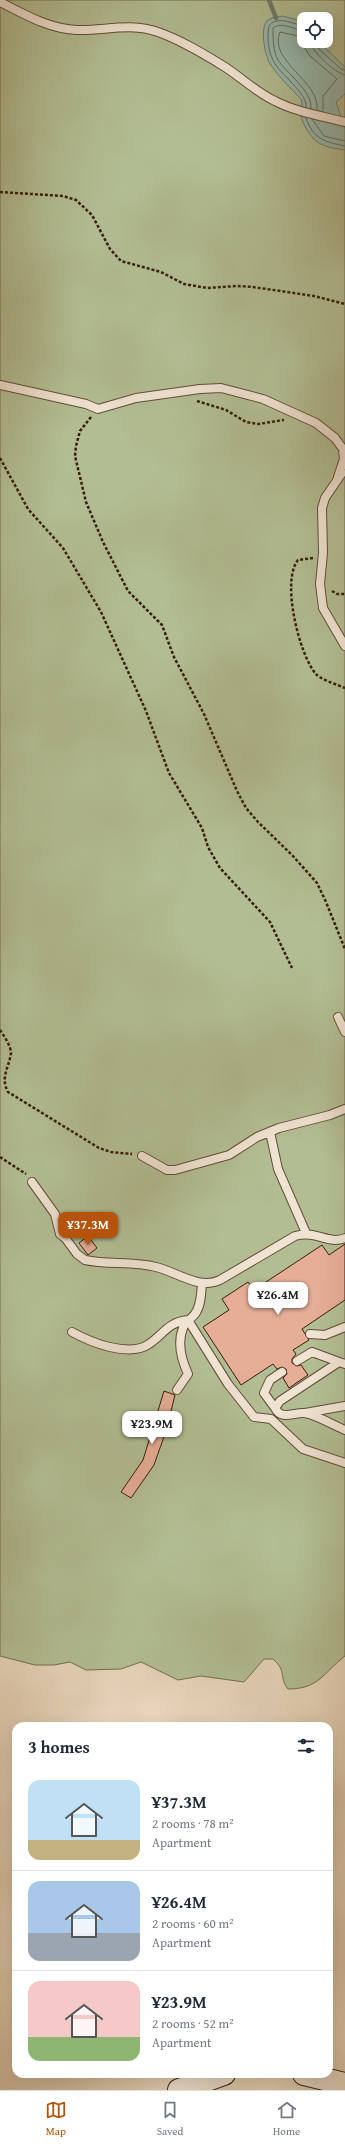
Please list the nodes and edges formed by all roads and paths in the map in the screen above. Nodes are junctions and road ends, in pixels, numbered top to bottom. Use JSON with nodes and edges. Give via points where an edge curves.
{"nodes":[{"id":1,"x":0,"y":2,"type":"edge"},
{"id":2,"x":345,"y":122,"type":"edge"},
{"id":3,"x":0,"y":192,"type":"edge"},
{"id":4,"x":345,"y":304,"type":"edge"},
{"id":5,"x":0,"y":385,"type":"edge"},
{"id":6,"x":172,"y":393,"type":"junction"},
{"id":7,"x":98,"y":409,"type":"junction"},
{"id":8,"x":299,"y":417,"type":"junction"},
{"id":9,"x":0,"y":458,"type":"edge"},
{"id":10,"x":345,"y":471,"type":"edge"},
{"id":11,"x":338,"y":476,"type":"junction"},
{"id":12,"x":345,"y":646,"type":"edge"},
{"id":13,"x":345,"y":949,"type":"edge"},
{"id":14,"x":292,"y":968,"type":"dead end"},
{"id":15,"x":338,"y":1016,"type":"dead end"},
{"id":16,"x":0,"y":1030,"type":"edge"},
{"id":17,"x":345,"y":1032,"type":"edge"},
{"id":18,"x":345,"y":1109,"type":"edge"},
{"id":19,"x":270,"y":1132,"type":"junction"},
{"id":20,"x":142,"y":1156,"type":"joint"},
{"id":21,"x":0,"y":1157,"type":"edge"},
{"id":22,"x":32,"y":1182,"type":"joint"},
{"id":23,"x":306,"y":1233,"type":"junction"},
{"id":24,"x":345,"y":1238,"type":"edge"},
{"id":25,"x":202,"y":1284,"type":"junction"},
{"id":26,"x":188,"y":1320,"type":"junction"},
{"id":27,"x":345,"y":1327,"type":"edge"},
{"id":28,"x":72,"y":1332,"type":"dead end"},
{"id":29,"x":310,"y":1334,"type":"dead end"},
{"id":30,"x":297,"y":1361,"type":"dead end"},
{"id":31,"x":342,"y":1363,"type":"edge"},
{"id":32,"x":282,"y":1372,"type":"dead end"},
{"id":33,"x":177,"y":1390,"type":"dead end"},
{"id":34,"x":345,"y":1406,"type":"edge"},
{"id":35,"x":274,"y":1413,"type":"junction"},
{"id":36,"x":305,"y":1413,"type":"junction"},
{"id":37,"x":345,"y":1430,"type":"edge"},
{"id":38,"x":345,"y":1462,"type":"edge"},
{"id":39,"x":213,"y":2078,"type":"edge"},
{"id":40,"x":320,"y":2078,"type":"edge"},
{"id":41,"x":345,"y":2084,"type":"edge"},
{"id":42,"x":179,"y":2090,"type":"edge"}],
"edges":[{"from":1,"to":2,"type":"lane","via":[[33,18],[60,27],[77,30],[142,27],[158,32],[225,67],[266,96],[286,105]]},
{"from":3,"to":4,"type":"path","via":[[63,196],[76,200],[92,215],[110,249],[121,261],[161,272],[184,284],[206,288],[253,287],[314,296]]},
{"from":5,"to":7,"type":"lane","via":[[86,404]]},
{"from":6,"to":7,"type":"lane","via":[[136,398]]},
{"from":6,"to":8,"type":"lane","via":[[221,388],[263,399]]},
{"from":6,"to":8,"type":"path","via":[[226,410],[246,422],[271,424]]},
{"from":7,"to":13,"type":"path","via":[[80,431],[75,456],[86,502],[100,536],[128,591],[162,625],[174,657],[204,714],[246,808],[317,883]]},
{"from":8,"to":11,"type":"lane","via":[[316,423],[340,444],[344,458]]},
{"from":9,"to":14,"type":"path","via":[[28,509],[63,548],[101,612],[146,711],[169,773],[202,828],[213,858],[270,922]]},
{"from":10,"to":11,"type":"lane"},
{"from":11,"to":12,"type":"lane","via":[[324,498],[322,508],[323,553],[320,584],[323,608]]},
{"from":15,"to":17,"type":"lane"},
{"from":16,"to":20,"type":"path","via":[[11,1054],[3,1081],[8,1092],[99,1148]]},
{"from":18,"to":19,"type":"lane"},
{"from":19,"to":20,"type":"lane","via":[[229,1155],[175,1170],[167,1170]]},
{"from":19,"to":23,"type":"lane","via":[[278,1169]]},
{"from":21,"to":22,"type":"path","via":[[21,1170]]},
{"from":22,"to":25,"type":"lane","via":[[55,1214],[60,1234],[85,1260],[155,1267]]},
{"from":23,"to":24,"type":"lane","via":[[337,1241]]},
{"from":23,"to":25,"type":"lane","via":[[295,1236],[212,1284]]},
{"from":25,"to":26,"type":"lane","via":[[201,1299],[196,1313]]},
{"from":26,"to":28,"type":"lane","via":[[168,1327],[148,1345],[138,1348],[105,1346]]},
{"from":26,"to":33,"type":"lane","via":[[181,1335],[182,1361],[188,1374]]},
{"from":26,"to":35,"type":"lane","via":[[228,1384],[254,1417]]},
{"from":27,"to":29,"type":"lane","via":[[325,1336]]},
{"from":30,"to":31,"type":"lane","via":[[312,1352]]},
{"from":31,"to":35,"type":"lane","via":[[280,1401]]},
{"from":32,"to":35,"type":"lane","via":[[270,1380],[264,1393]]},
{"from":34,"to":36,"type":"lane"},
{"from":35,"to":36,"type":"lane","via":[[283,1416]]},
{"from":35,"to":38,"type":"lane","via":[[303,1449]]},
{"from":36,"to":37,"type":"lane"},
{"from":39,"to":42,"type":"street"},
{"from":40,"to":41,"type":"street"}]}
